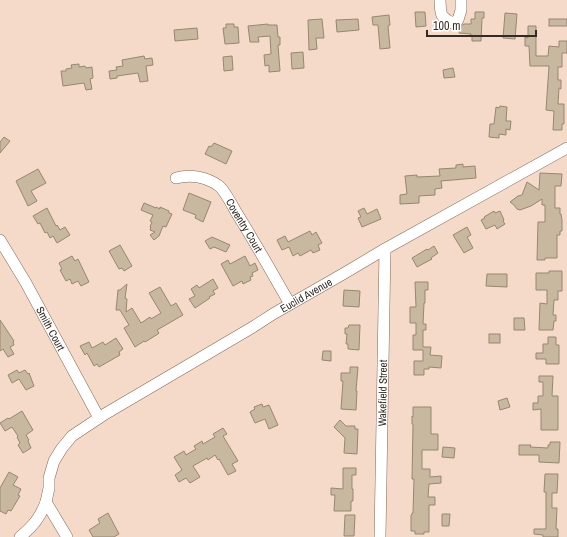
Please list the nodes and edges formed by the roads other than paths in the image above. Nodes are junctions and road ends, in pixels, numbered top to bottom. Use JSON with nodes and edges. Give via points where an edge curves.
{"nodes":[{"id":1,"x":440,"y":0,"type":"edge"},
{"id":2,"x":461,"y":0,"type":"edge"},
{"id":3,"x":567,"y":148,"type":"edge"},
{"id":4,"x":176,"y":178,"type":"dead end"},
{"id":5,"x":0,"y":240,"type":"edge"},
{"id":6,"x":384,"y":249,"type":"junction"},
{"id":7,"x":290,"y":304,"type":"junction"},
{"id":8,"x":99,"y":418,"type":"junction"},
{"id":9,"x":46,"y":502,"type":"junction"},
{"id":10,"x":20,"y":537,"type":"edge"},
{"id":11,"x":67,"y":537,"type":"edge"},
{"id":12,"x":380,"y":537,"type":"edge"}],
"edges":[{"from":1,"to":2,"type":"street","via":[[441,15],[452,23],[458,20]]},
{"from":3,"to":6,"type":"street","name":"Euclid Avenue"},
{"from":4,"to":7,"type":"street","name":"Coventry Court","via":[[202,177],[221,187]]},
{"from":5,"to":8,"type":"street","name":"Smith Court"},
{"from":6,"to":7,"type":"street","name":"Euclid Avenue"},
{"from":6,"to":12,"type":"street","name":"Wakefield Street"},
{"from":7,"to":8,"type":"street","name":"Euclid Avenue"},
{"from":8,"to":9,"type":"street","name":"Euclid Avenue","via":[[72,436],[56,457],[50,473]]},
{"from":9,"to":10,"type":"street","via":[[37,520]]},
{"from":9,"to":11,"type":"street"}]}
